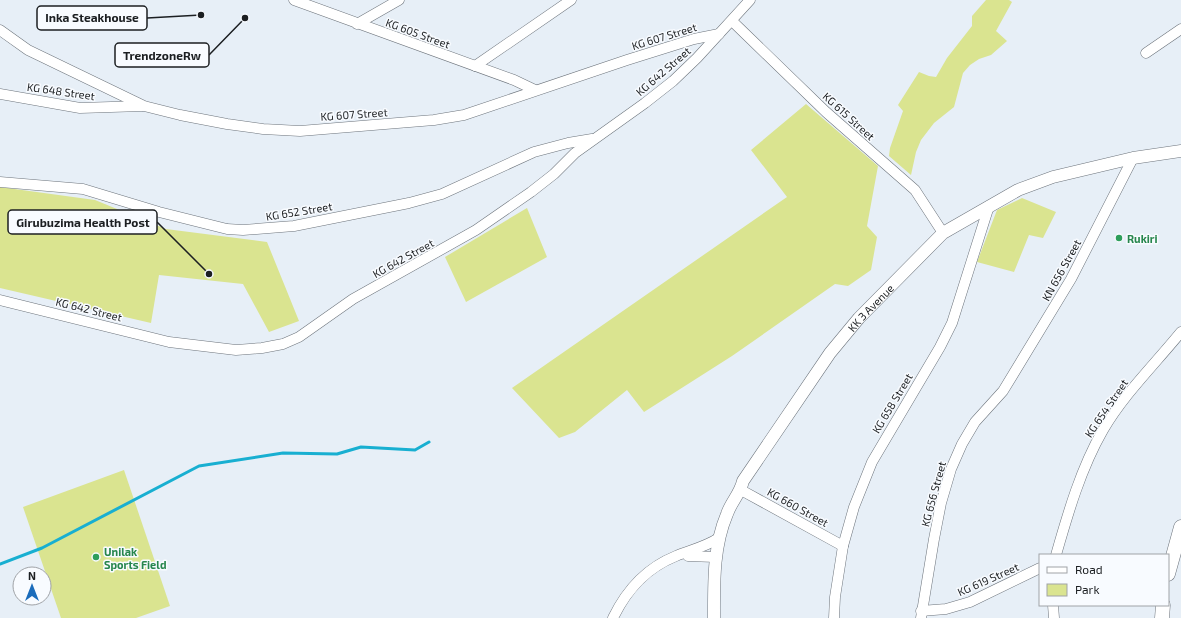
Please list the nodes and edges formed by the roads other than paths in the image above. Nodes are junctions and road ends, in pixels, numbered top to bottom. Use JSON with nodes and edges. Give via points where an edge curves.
{"nodes":[{"id":1,"x":294,"y":0,"type":"edge"},
{"id":2,"x":398,"y":0,"type":"edge"},
{"id":3,"x":571,"y":0,"type":"edge"},
{"id":4,"x":750,"y":0,"type":"edge"},
{"id":5,"x":732,"y":21,"type":"junction"},
{"id":6,"x":357,"y":24,"type":"junction"},
{"id":7,"x":1181,"y":28,"type":"edge"},
{"id":8,"x":0,"y":30,"type":"edge"},
{"id":9,"x":719,"y":34,"type":"junction"},
{"id":10,"x":1146,"y":53,"type":"dead end"},
{"id":11,"x":475,"y":66,"type":"junction"},
{"id":12,"x":535,"y":90,"type":"junction"},
{"id":13,"x":0,"y":94,"type":"edge"},
{"id":14,"x":144,"y":106,"type":"junction"},
{"id":15,"x":595,"y":138,"type":"junction"},
{"id":16,"x":1181,"y":151,"type":"edge"},
{"id":17,"x":1133,"y":158,"type":"junction"},
{"id":18,"x":0,"y":182,"type":"edge"},
{"id":19,"x":989,"y":206,"type":"junction"},
{"id":20,"x":943,"y":234,"type":"junction"},
{"id":21,"x":0,"y":300,"type":"edge"},
{"id":22,"x":1181,"y":332,"type":"edge"},
{"id":23,"x":1003,"y":391,"type":"joint"},
{"id":24,"x":741,"y":490,"type":"junction"},
{"id":25,"x":1181,"y":526,"type":"edge"},
{"id":26,"x":719,"y":538,"type":"junction"},
{"id":27,"x":843,"y":546,"type":"junction"},
{"id":28,"x":1056,"y":554,"type":"edge"},
{"id":29,"x":1177,"y":555,"type":"edge"},
{"id":30,"x":716,"y":556,"type":"junction"},
{"id":31,"x":676,"y":557,"type":"junction"},
{"id":32,"x":1039,"y":568,"type":"edge"},
{"id":33,"x":1169,"y":572,"type":"edge"},
{"id":34,"x":1053,"y":606,"type":"edge"},
{"id":35,"x":1163,"y":606,"type":"edge"},
{"id":36,"x":921,"y":614,"type":"edge"},
{"id":37,"x":613,"y":618,"type":"edge"},
{"id":38,"x":714,"y":618,"type":"edge"},
{"id":39,"x":834,"y":618,"type":"edge"},
{"id":40,"x":1054,"y":618,"type":"edge"},
{"id":41,"x":1162,"y":618,"type":"edge"}],
"edges":[{"from":1,"to":6,"type":"street","name":"KG 605 Street"},
{"from":2,"to":6,"type":"street"},
{"from":3,"to":11,"type":"street"},
{"from":4,"to":5,"type":"street","name":"KG 642 Street"},
{"from":5,"to":9,"type":"street","name":"KG 642 Street"},
{"from":5,"to":20,"type":"street","name":"KG 615 Street","via":[[826,112],[915,190]]},
{"from":6,"to":11,"type":"street","name":"KG 605 Street"},
{"from":7,"to":10,"type":"street"},
{"from":8,"to":14,"type":"street","name":"KG 607 Street","via":[[28,50]]},
{"from":9,"to":12,"type":"street","name":"KG 607 Street","via":[[694,38]]},
{"from":9,"to":15,"type":"street","name":"KG 642 Street","via":[[672,81]]},
{"from":11,"to":12,"type":"street","name":"KG 605 Street"},
{"from":12,"to":14,"type":"street","name":"KG 607 Street","via":[[464,115],[434,120],[300,131],[227,124]]},
{"from":13,"to":14,"type":"street","name":"KG 648 Street","via":[[80,108]]},
{"from":15,"to":18,"type":"street","name":"KG 652 Street","via":[[534,152],[442,194],[409,203],[294,226],[260,229],[227,229],[158,212],[83,189]]},
{"from":15,"to":21,"type":"street","name":"KG 642 Street","via":[[531,192],[476,230],[353,299],[299,337],[283,344],[236,350],[168,342]]},
{"from":16,"to":17,"type":"street","name":"KK 3 Avenue"},
{"from":17,"to":19,"type":"street","name":"KK 3 Avenue","via":[[1053,177],[1018,190]]},
{"from":17,"to":23,"type":"street","name":"KN 656 Street","via":[[1071,280]]},
{"from":19,"to":20,"type":"street","name":"KK 3 Avenue"},
{"from":19,"to":27,"type":"street","name":"KG 658 Street","via":[[952,323],[872,462],[854,508]]},
{"from":20,"to":24,"type":"street","name":"KK 3 Avenue","via":[[859,318],[830,352],[771,438]]},
{"from":22,"to":28,"type":"street","name":"KG 654 Street","via":[[1130,392],[1104,428],[1092,451],[1067,515]]},
{"from":23,"to":36,"type":"street","name":"KG 656 Street","via":[[975,422],[951,469],[935,531]]},
{"from":24,"to":26,"type":"street","name":"KK 3 Avenue","via":[[727,512]]},
{"from":24,"to":27,"type":"street","name":"KG 660 Street"},
{"from":25,"to":29,"type":"main road"},
{"from":26,"to":30,"type":"street","name":"KK 3 Avenue"},
{"from":26,"to":31,"type":"street","via":[[706,546]]},
{"from":27,"to":39,"type":"street","name":"KG 658 Street"},
{"from":29,"to":33,"type":"main road"},
{"from":30,"to":31,"type":"street"},
{"from":30,"to":38,"type":"street","name":"KK 3 Avenue"},
{"from":31,"to":37,"type":"street","via":[[652,568],[639,580]]},
{"from":32,"to":36,"type":"street","name":"KG 619 Street","via":[[970,602]]},
{"from":34,"to":40,"type":"street"},
{"from":35,"to":41,"type":"main road"}]}
